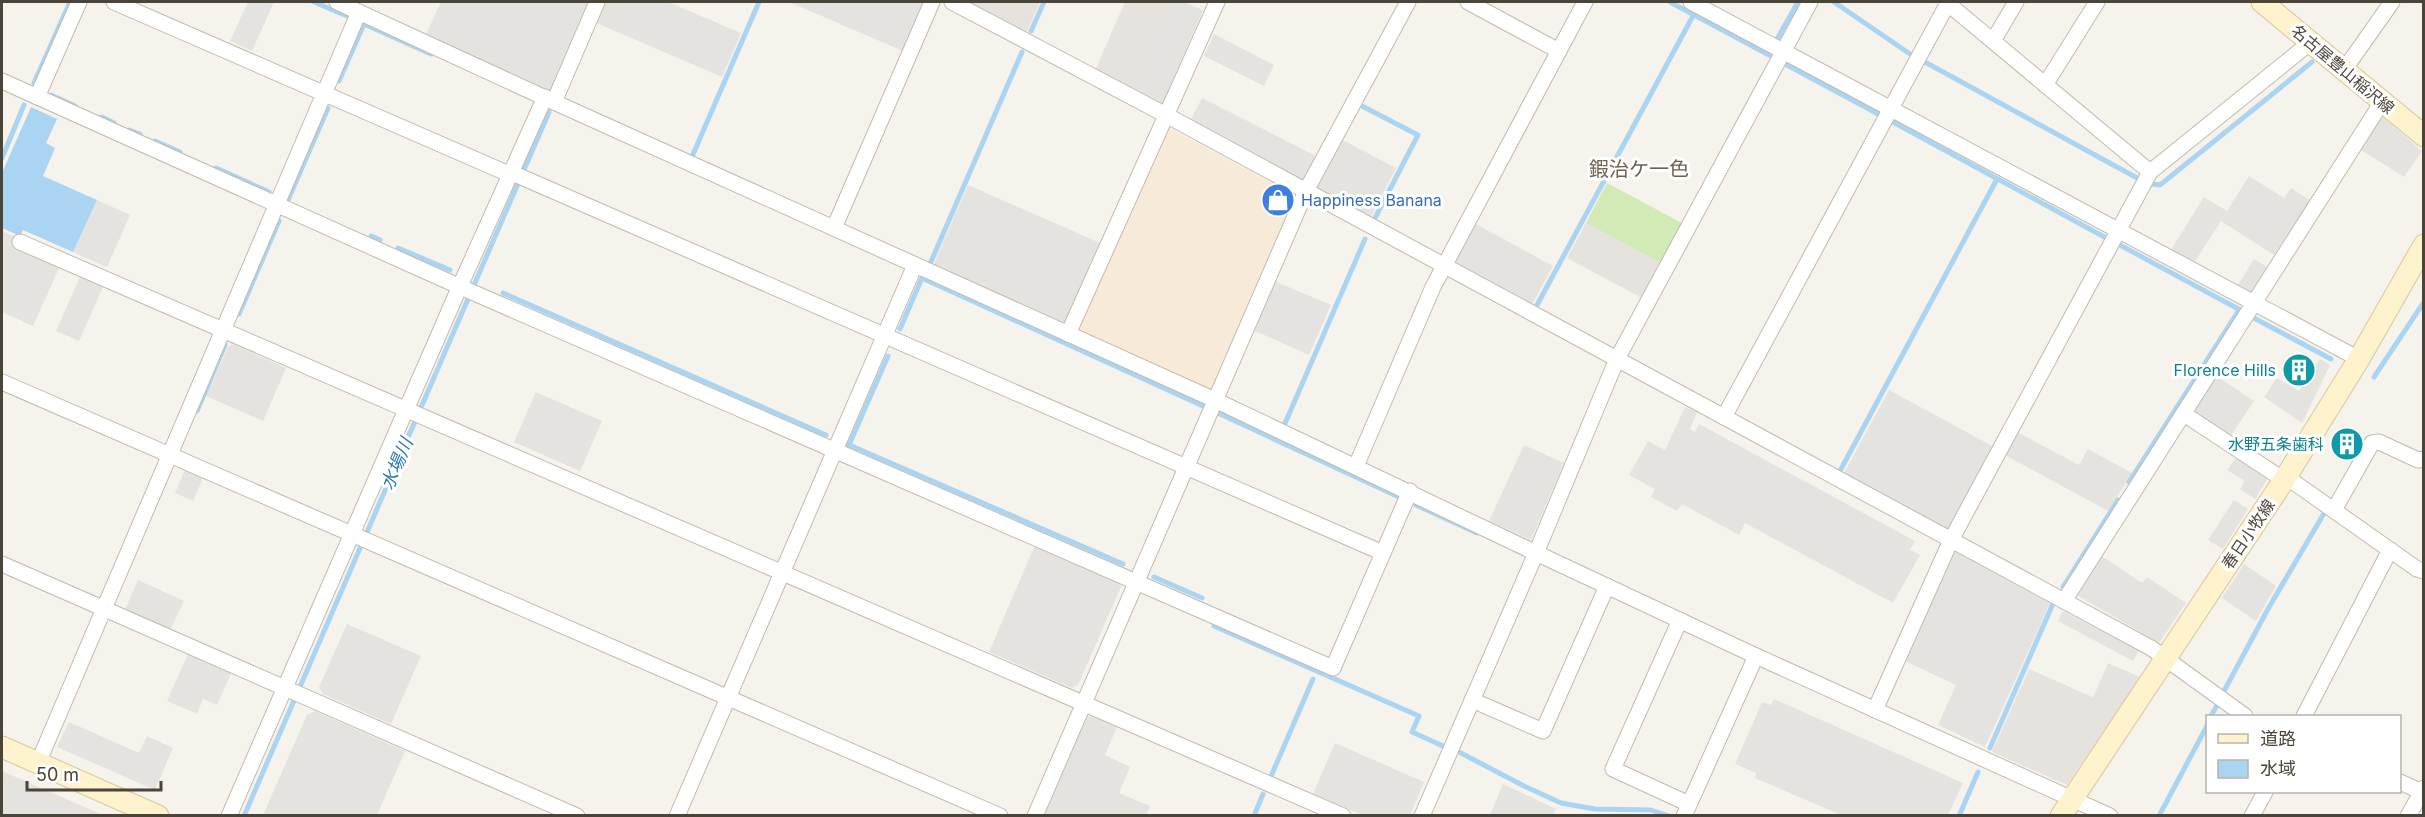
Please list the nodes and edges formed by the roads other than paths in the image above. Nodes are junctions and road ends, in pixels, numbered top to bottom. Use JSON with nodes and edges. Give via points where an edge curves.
{"nodes":[{"id":1,"x":79,"y":2,"type":"edge"},
{"id":2,"x":114,"y":2,"type":"edge"},
{"id":3,"x":337,"y":2,"type":"edge"},
{"id":4,"x":597,"y":2,"type":"edge"},
{"id":5,"x":932,"y":2,"type":"edge"},
{"id":6,"x":952,"y":2,"type":"edge"},
{"id":7,"x":1217,"y":2,"type":"edge"},
{"id":8,"x":1408,"y":2,"type":"edge"},
{"id":9,"x":1468,"y":2,"type":"edge"},
{"id":10,"x":1585,"y":2,"type":"edge"},
{"id":11,"x":1691,"y":2,"type":"edge"},
{"id":12,"x":1810,"y":2,"type":"edge"},
{"id":13,"x":1947,"y":2,"type":"edge"},
{"id":14,"x":2016,"y":2,"type":"edge"},
{"id":15,"x":2097,"y":2,"type":"edge"},
{"id":16,"x":2392,"y":2,"type":"edge"},
{"id":17,"x":2268,"y":3,"type":"edge"},
{"id":18,"x":359,"y":12,"type":"junction"},
{"id":19,"x":1993,"y":41,"type":"junction"},
{"id":20,"x":2311,"y":42,"type":"junction"},
{"id":21,"x":1558,"y":51,"type":"junction"},
{"id":22,"x":1783,"y":51,"type":"junction"},
{"id":23,"x":2344,"y":70,"type":"junction"},
{"id":24,"x":2,"y":81,"type":"edge"},
{"id":25,"x":2046,"y":85,"type":"junction"},
{"id":26,"x":324,"y":94,"type":"junction"},
{"id":27,"x":37,"y":97,"type":"junction"},
{"id":28,"x":549,"y":99,"type":"junction"},
{"id":29,"x":2382,"y":102,"type":"junction"},
{"id":30,"x":1891,"y":109,"type":"junction"},
{"id":31,"x":1166,"y":115,"type":"junction"},
{"id":32,"x":2424,"y":136,"type":"edge"},
{"id":33,"x":2150,"y":172,"type":"junction"},
{"id":34,"x":516,"y":175,"type":"junction"},
{"id":35,"x":1306,"y":191,"type":"junction"},
{"id":36,"x":277,"y":204,"type":"junction"},
{"id":37,"x":834,"y":228,"type":"junction"},
{"id":38,"x":2119,"y":231,"type":"junction"},
{"id":39,"x":20,"y":242,"type":"dead end"},
{"id":40,"x":2424,"y":245,"type":"edge"},
{"id":41,"x":915,"y":265,"type":"junction"},
{"id":42,"x":1444,"y":266,"type":"junction"},
{"id":43,"x":468,"y":290,"type":"junction"},
{"id":44,"x":2255,"y":303,"type":"junction"},
{"id":45,"x":224,"y":329,"type":"junction"},
{"id":46,"x":1068,"y":334,"type":"junction"},
{"id":47,"x":884,"y":336,"type":"junction"},
{"id":48,"x":1617,"y":359,"type":"junction"},
{"id":49,"x":2359,"y":359,"type":"junction"},
{"id":50,"x":2,"y":382,"type":"edge"},
{"id":51,"x":1215,"y":400,"type":"junction"},
{"id":52,"x":415,"y":411,"type":"junction"},
{"id":53,"x":2184,"y":414,"type":"junction"},
{"id":54,"x":1724,"y":417,"type":"junction"},
{"id":55,"x":835,"y":450,"type":"junction"},
{"id":56,"x":170,"y":455,"type":"junction"},
{"id":57,"x":2424,"y":459,"type":"edge"},
{"id":58,"x":1356,"y":466,"type":"junction"},
{"id":59,"x":1186,"y":467,"type":"junction"},
{"id":60,"x":2284,"y":478,"type":"junction"},
{"id":61,"x":1410,"y":491,"type":"junction"},
{"id":62,"x":2334,"y":510,"type":"junction"},
{"id":63,"x":360,"y":537,"type":"junction"},
{"id":64,"x":1951,"y":540,"type":"junction"},
{"id":65,"x":2390,"y":550,"type":"junction"},
{"id":66,"x":1383,"y":553,"type":"junction"},
{"id":67,"x":1536,"y":553,"type":"junction"},
{"id":68,"x":2,"y":564,"type":"edge"},
{"id":69,"x":2424,"y":571,"type":"edge"},
{"id":70,"x":782,"y":573,"type":"junction"},
{"id":71,"x":1136,"y":582,"type":"junction"},
{"id":72,"x":1607,"y":586,"type":"junction"},
{"id":73,"x":2064,"y":601,"type":"junction"},
{"id":74,"x":104,"y":609,"type":"junction"},
{"id":75,"x":1680,"y":620,"type":"junction"},
{"id":76,"x":1756,"y":656,"type":"junction"},
{"id":77,"x":2165,"y":658,"type":"junction"},
{"id":78,"x":293,"y":691,"type":"junction"},
{"id":79,"x":728,"y":697,"type":"junction"},
{"id":80,"x":1472,"y":700,"type":"junction"},
{"id":81,"x":1084,"y":704,"type":"junction"},
{"id":82,"x":1875,"y":710,"type":"junction"},
{"id":83,"x":2242,"y":715,"type":"edge"},
{"id":84,"x":2305,"y":715,"type":"edge"},
{"id":85,"x":2,"y":747,"type":"edge"},
{"id":86,"x":38,"y":763,"type":"junction"},
{"id":87,"x":2401,"y":782,"type":"edge"},
{"id":88,"x":2423,"y":791,"type":"edge"},
{"id":89,"x":2264,"y":793,"type":"edge"},
{"id":90,"x":2066,"y":807,"type":"edge"},
{"id":91,"x":1686,"y":810,"type":"edge"},
{"id":92,"x":158,"y":816,"type":"edge"},
{"id":93,"x":228,"y":816,"type":"edge"},
{"id":94,"x":577,"y":816,"type":"edge"},
{"id":95,"x":677,"y":816,"type":"edge"},
{"id":96,"x":1000,"y":816,"type":"edge"},
{"id":97,"x":1035,"y":816,"type":"edge"},
{"id":98,"x":1343,"y":816,"type":"edge"},
{"id":99,"x":1422,"y":816,"type":"edge"},
{"id":100,"x":2110,"y":816,"type":"edge"},
{"id":101,"x":2252,"y":816,"type":"edge"},
{"id":102,"x":2408,"y":816,"type":"edge"}],
"edges":[{"from":1,"to":27,"type":"street"},
{"from":2,"to":26,"type":"street"},
{"from":3,"to":18,"type":"street"},
{"from":4,"to":28,"type":"street"},
{"from":5,"to":37,"type":"street"},
{"from":6,"to":31,"type":"street"},
{"from":7,"to":31,"type":"street"},
{"from":8,"to":35,"type":"street"},
{"from":9,"to":21,"type":"street"},
{"from":10,"to":21,"type":"street"},
{"from":11,"to":22,"type":"street"},
{"from":12,"to":22,"type":"street"},
{"from":13,"to":19,"type":"street"},
{"from":13,"to":30,"type":"street"},
{"from":14,"to":19,"type":"street"},
{"from":15,"to":25,"type":"street"},
{"from":16,"to":23,"type":"street"},
{"from":17,"to":20,"type":"main road","name":"名古屋豊山稲沢線"},
{"from":18,"to":26,"type":"street"},
{"from":18,"to":28,"type":"street"},
{"from":19,"to":25,"type":"street"},
{"from":20,"to":23,"type":"main road","name":"名古屋豊山稲沢線"},
{"from":20,"to":33,"type":"street"},
{"from":21,"to":42,"type":"street"},
{"from":22,"to":30,"type":"street"},
{"from":22,"to":48,"type":"street"},
{"from":23,"to":29,"type":"main road","name":"名古屋豊山稲沢線"},
{"from":24,"to":27,"type":"street"},
{"from":25,"to":33,"type":"street"},
{"from":26,"to":34,"type":"street"},
{"from":26,"to":36,"type":"street"},
{"from":27,"to":36,"type":"street"},
{"from":28,"to":34,"type":"street"},
{"from":28,"to":37,"type":"street"},
{"from":29,"to":32,"type":"main road","name":"名古屋豊山稲沢線"},
{"from":29,"to":44,"type":"street"},
{"from":30,"to":38,"type":"street"},
{"from":30,"to":54,"type":"street"},
{"from":31,"to":35,"type":"street"},
{"from":31,"to":46,"type":"street"},
{"from":33,"to":38,"type":"street"},
{"from":34,"to":43,"type":"street"},
{"from":34,"to":47,"type":"street"},
{"from":35,"to":42,"type":"street"},
{"from":35,"to":51,"type":"street"},
{"from":36,"to":43,"type":"street"},
{"from":36,"to":45,"type":"street"},
{"from":37,"to":41,"type":"street"},
{"from":38,"to":44,"type":"street"},
{"from":38,"to":64,"type":"street"},
{"from":39,"to":45,"type":"street"},
{"from":40,"to":49,"type":"main road","name":"春日小牧線"},
{"from":41,"to":46,"type":"street"},
{"from":41,"to":47,"type":"street"},
{"from":42,"to":48,"type":"street"},
{"from":42,"to":58,"type":"street"},
{"from":43,"to":52,"type":"street"},
{"from":43,"to":55,"type":"street"},
{"from":44,"to":49,"type":"street"},
{"from":44,"to":53,"type":"street"},
{"from":45,"to":52,"type":"street"},
{"from":45,"to":56,"type":"street"},
{"from":46,"to":51,"type":"street"},
{"from":47,"to":55,"type":"street"},
{"from":47,"to":59,"type":"street"},
{"from":48,"to":54,"type":"street"},
{"from":48,"to":67,"type":"street"},
{"from":49,"to":60,"type":"main road","name":"春日小牧線"},
{"from":50,"to":56,"type":"street"},
{"from":51,"to":58,"type":"street"},
{"from":51,"to":59,"type":"street"},
{"from":52,"to":63,"type":"street"},
{"from":52,"to":70,"type":"street"},
{"from":53,"to":60,"type":"street"},
{"from":53,"to":73,"type":"street"},
{"from":54,"to":64,"type":"street"},
{"from":55,"to":70,"type":"street"},
{"from":55,"to":71,"type":"street"},
{"from":56,"to":63,"type":"street"},
{"from":56,"to":74,"type":"street"},
{"from":57,"to":62,"type":"street","via":[[2418,460],[2379,442],[2372,443]]},
{"from":58,"to":61,"type":"street"},
{"from":59,"to":66,"type":"street"},
{"from":59,"to":71,"type":"street"},
{"from":60,"to":62,"type":"street"},
{"from":60,"to":77,"type":"main road","name":"春日小牧線"},
{"from":61,"to":66,"type":"street"},
{"from":61,"to":67,"type":"street"},
{"from":62,"to":65,"type":"street"},
{"from":63,"to":78,"type":"street"},
{"from":63,"to":79,"type":"street"},
{"from":64,"to":73,"type":"street"},
{"from":64,"to":82,"type":"street"},
{"from":65,"to":69,"type":"street"},
{"from":65,"to":84,"type":"street"},
{"from":66,"to":71,"type":"street","via":[[1333,668]]},
{"from":67,"to":72,"type":"street"},
{"from":67,"to":80,"type":"street"},
{"from":68,"to":74,"type":"street"},
{"from":70,"to":79,"type":"street"},
{"from":70,"to":81,"type":"street"},
{"from":71,"to":81,"type":"street"},
{"from":72,"to":75,"type":"street"},
{"from":72,"to":80,"type":"street","via":[[1543,731]]},
{"from":73,"to":77,"type":"street"},
{"from":74,"to":78,"type":"street"},
{"from":74,"to":86,"type":"street"},
{"from":75,"to":76,"type":"street"},
{"from":75,"to":91,"type":"street","via":[[1613,769]]},
{"from":76,"to":82,"type":"street"},
{"from":76,"to":91,"type":"street"},
{"from":77,"to":83,"type":"street"},
{"from":77,"to":90,"type":"main road","name":"春日小牧線"},
{"from":78,"to":93,"type":"street"},
{"from":78,"to":94,"type":"street"},
{"from":79,"to":95,"type":"street"},
{"from":79,"to":96,"type":"street"},
{"from":80,"to":99,"type":"street"},
{"from":81,"to":97,"type":"street"},
{"from":81,"to":98,"type":"street"},
{"from":82,"to":90,"type":"street"},
{"from":85,"to":86,"type":"main road"},
{"from":86,"to":92,"type":"main road"},
{"from":87,"to":88,"type":"street"},
{"from":88,"to":102,"type":"street"},
{"from":89,"to":101,"type":"street"},
{"from":90,"to":100,"type":"street"}]}
